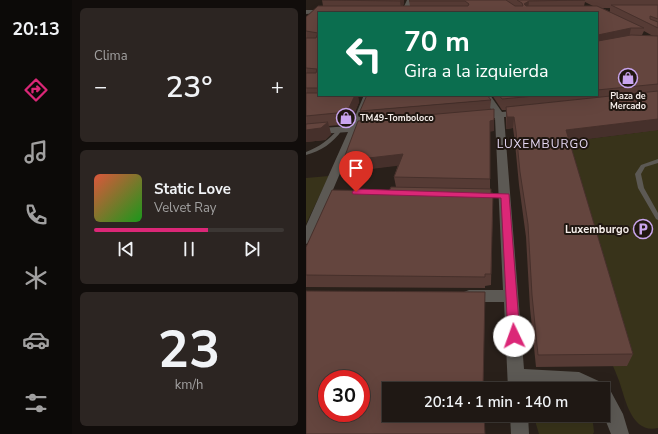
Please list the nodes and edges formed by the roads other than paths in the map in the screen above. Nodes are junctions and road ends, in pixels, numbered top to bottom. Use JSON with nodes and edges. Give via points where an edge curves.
{"nodes":[{"id":1,"x":406,"y":0,"type":"edge"},
{"id":2,"x":410,"y":0,"type":"edge"},
{"id":3,"x":323,"y":4,"type":"edge"},
{"id":4,"x":306,"y":12,"type":"edge"},
{"id":5,"x":315,"y":12,"type":"junction"},
{"id":6,"x":331,"y":12,"type":"edge"},
{"id":7,"x":402,"y":12,"type":"edge"},
{"id":8,"x":412,"y":12,"type":"edge"},
{"id":9,"x":306,"y":21,"type":"edge"},
{"id":10,"x":487,"y":96,"type":"edge"},
{"id":11,"x":364,"y":98,"type":"edge"},
{"id":12,"x":531,"y":112,"type":"edge"},
{"id":13,"x":499,"y":115,"type":"junction"},
{"id":14,"x":468,"y":118,"type":"edge"},
{"id":15,"x":377,"y":127,"type":"edge"},
{"id":16,"x":354,"y":129,"type":"junction"},
{"id":17,"x":340,"y":130,"type":"junction"},
{"id":18,"x":306,"y":132,"type":"edge"},
{"id":19,"x":306,"y":154,"type":"edge"},
{"id":20,"x":658,"y":161,"type":"edge"},
{"id":21,"x":328,"y":191,"type":"junction"},
{"id":22,"x":342,"y":191,"type":"edge"},
{"id":23,"x":490,"y":195,"type":"edge"},
{"id":24,"x":506,"y":196,"type":"junction"},
{"id":25,"x":658,"y":218,"type":"edge"},
{"id":26,"x":306,"y":239,"type":"edge"},
{"id":27,"x":456,"y":296,"type":"edge"},
{"id":28,"x":512,"y":296,"type":"junction"},
{"id":29,"x":517,"y":382,"type":"edge"},
{"id":30,"x":538,"y":382,"type":"edge"},
{"id":31,"x":583,"y":382,"type":"edge"},
{"id":32,"x":610,"y":409,"type":"edge"},
{"id":33,"x":519,"y":422,"type":"edge"},
{"id":34,"x":520,"y":434,"type":"edge"},
{"id":35,"x":620,"y":434,"type":"edge"}],
"edges":[{"from":1,"to":2,"type":"lane"},
{"from":2,"to":7,"type":"street"},
{"from":3,"to":5,"type":"street"},
{"from":4,"to":5,"type":"street"},
{"from":5,"to":6,"type":"street"},
{"from":5,"to":9,"type":"street"},
{"from":7,"to":8,"type":"street"},
{"from":10,"to":13,"type":"street"},
{"from":11,"to":16,"type":"street"},
{"from":12,"to":13,"type":"street"},
{"from":13,"to":14,"type":"street"},
{"from":13,"to":24,"type":"street"},
{"from":15,"to":16,"type":"street"},
{"from":16,"to":17,"type":"street"},
{"from":16,"to":21,"type":"street"},
{"from":17,"to":18,"type":"street"},
{"from":17,"to":19,"type":"lane","via":[[323,148]]},
{"from":20,"to":25,"type":"lane","via":[[643,166],[638,174],[641,188]]},
{"from":21,"to":22,"type":"street"},
{"from":21,"to":26,"type":"street"},
{"from":23,"to":24,"type":"street"},
{"from":24,"to":28,"type":"street"},
{"from":27,"to":28,"type":"street"},
{"from":28,"to":29,"type":"street"},
{"from":30,"to":31,"type":"street"},
{"from":32,"to":35,"type":"street"},
{"from":33,"to":34,"type":"street"}]}
